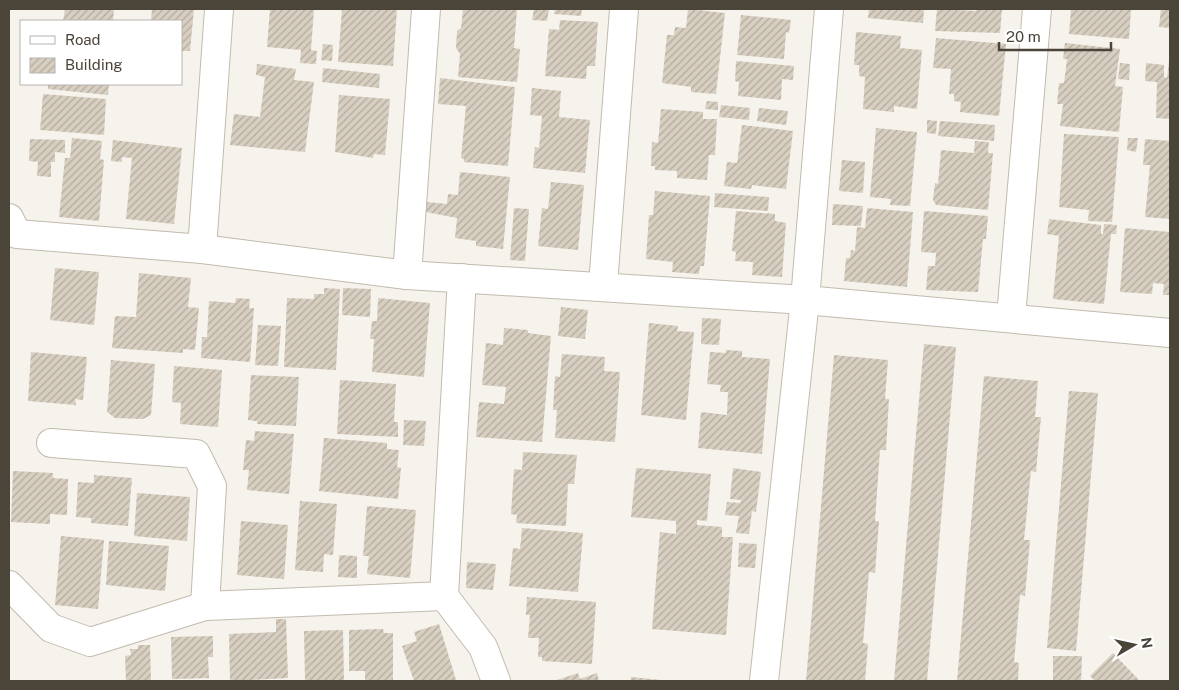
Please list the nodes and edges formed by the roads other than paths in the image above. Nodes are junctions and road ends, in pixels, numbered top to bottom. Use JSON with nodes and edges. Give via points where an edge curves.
{"nodes":[{"id":1,"x":219,"y":9,"type":"edge"},
{"id":2,"x":426,"y":9,"type":"edge"},
{"id":3,"x":624,"y":9,"type":"edge"},
{"id":4,"x":829,"y":9,"type":"edge"},
{"id":5,"x":1037,"y":9,"type":"edge"},
{"id":6,"x":9,"y":218,"type":"edge"},
{"id":7,"x":202,"y":249,"type":"junction"},
{"id":8,"x":407,"y":275,"type":"junction"},
{"id":9,"x":462,"y":278,"type":"junction"},
{"id":10,"x":603,"y":285,"type":"junction"},
{"id":11,"x":805,"y":300,"type":"junction"},
{"id":12,"x":1012,"y":317,"type":"junction"},
{"id":13,"x":1170,"y":333,"type":"edge"},
{"id":14,"x":51,"y":443,"type":"dead end"},
{"id":15,"x":9,"y":585,"type":"edge"},
{"id":16,"x":444,"y":596,"type":"junction"},
{"id":17,"x":205,"y":606,"type":"junction"},
{"id":18,"x":496,"y":681,"type":"edge"},
{"id":19,"x":764,"y":681,"type":"edge"}],
"edges":[{"from":1,"to":7,"type":"street"},
{"from":2,"to":8,"type":"street"},
{"from":3,"to":10,"type":"street"},
{"from":4,"to":11,"type":"street"},
{"from":5,"to":12,"type":"street"},
{"from":6,"to":7,"type":"street","via":[[17,234]]},
{"from":7,"to":8,"type":"street"},
{"from":8,"to":9,"type":"street"},
{"from":9,"to":10,"type":"street"},
{"from":9,"to":16,"type":"street"},
{"from":10,"to":11,"type":"street"},
{"from":11,"to":12,"type":"street"},
{"from":11,"to":19,"type":"street"},
{"from":12,"to":13,"type":"street"},
{"from":14,"to":17,"type":"street","via":[[196,454],[212,486]]},
{"from":15,"to":17,"type":"street","via":[[51,628],[90,642]]},
{"from":16,"to":17,"type":"street"},
{"from":16,"to":18,"type":"street","via":[[484,647]]}]}
